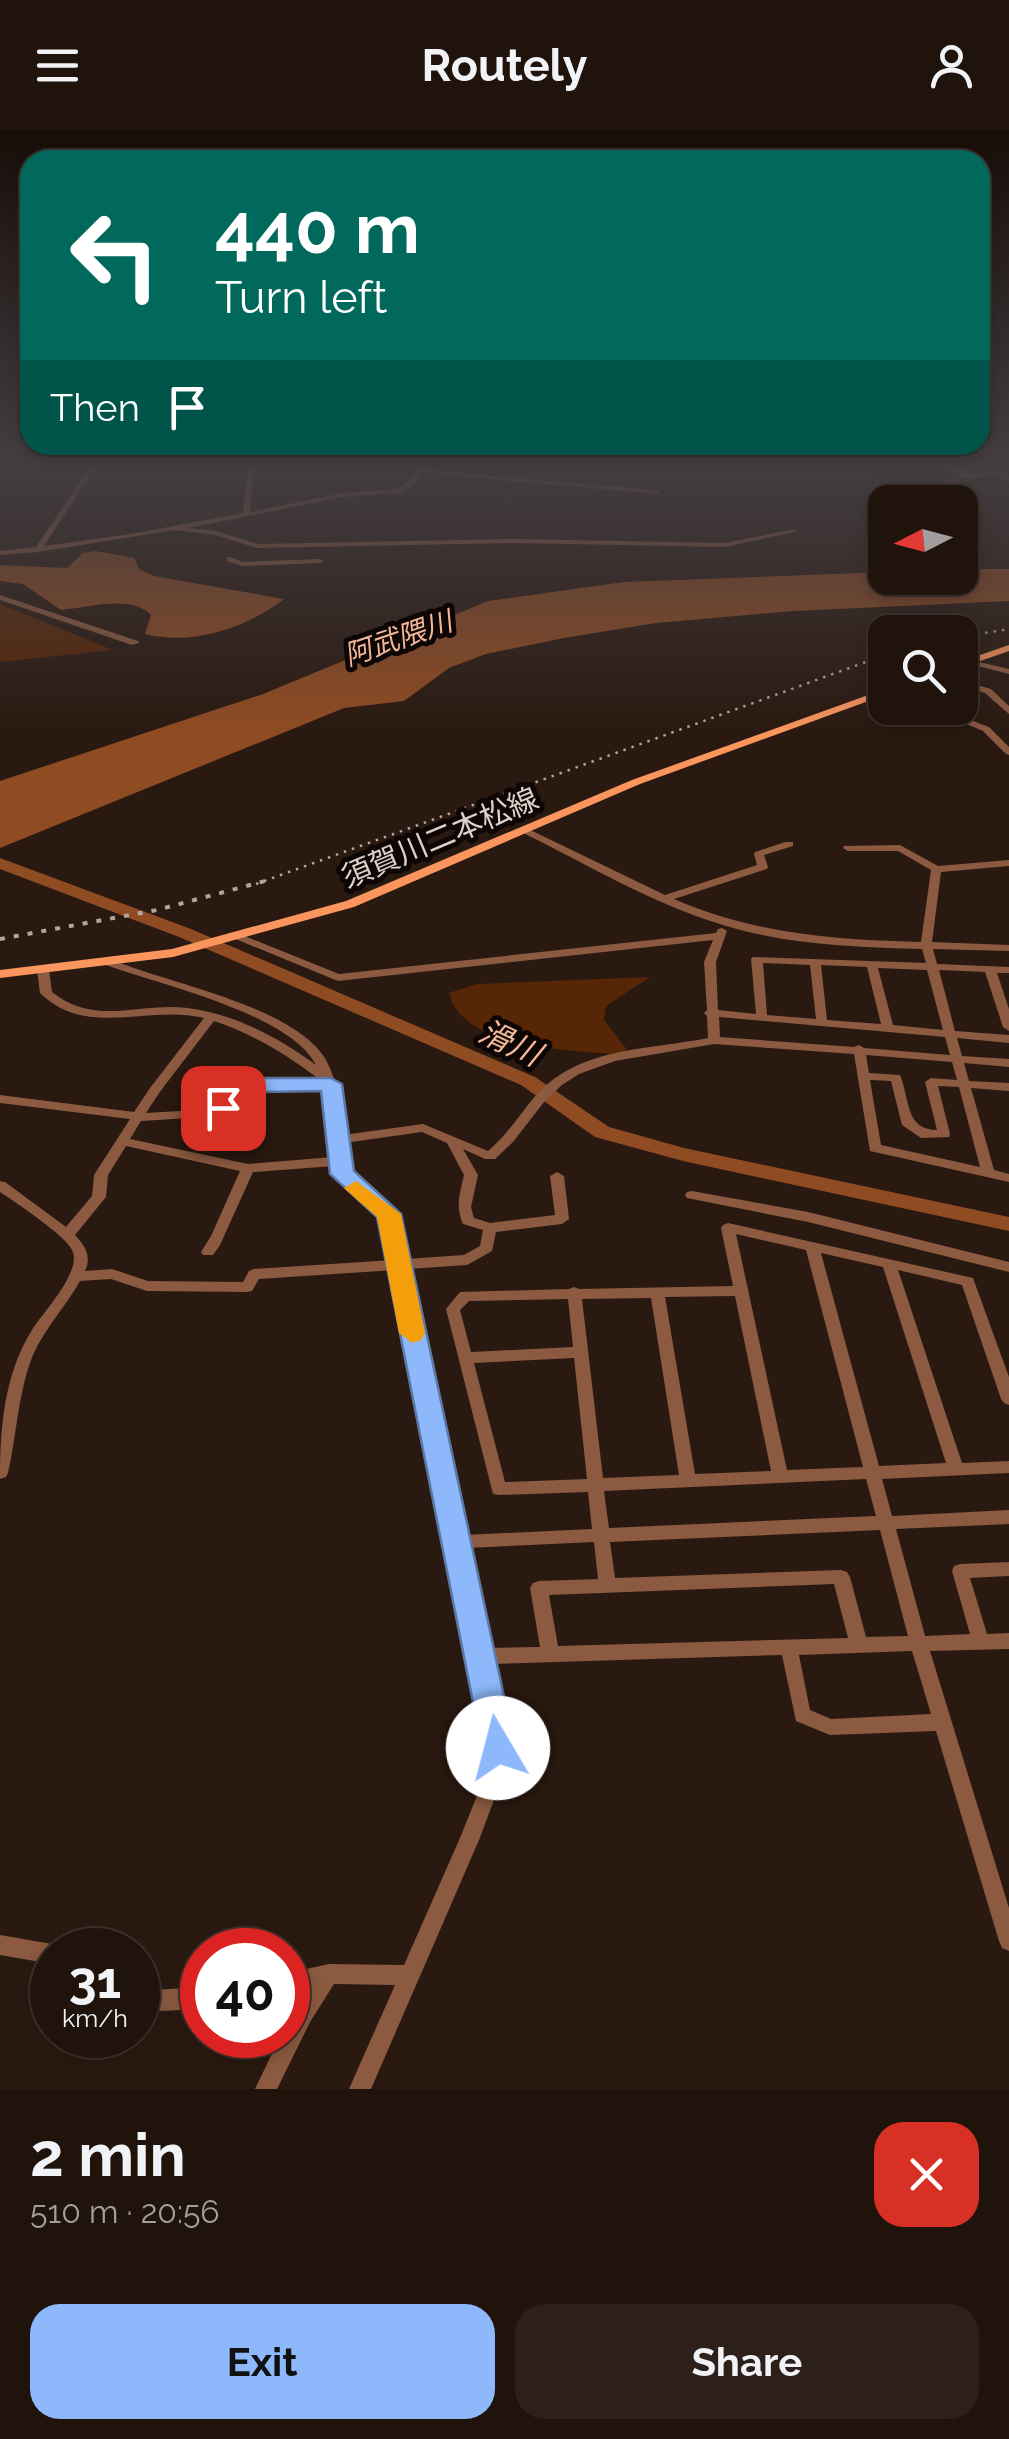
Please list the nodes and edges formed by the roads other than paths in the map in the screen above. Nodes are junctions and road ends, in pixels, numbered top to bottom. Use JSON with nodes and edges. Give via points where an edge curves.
{"nodes":[{"id":1,"x":33,"y":550,"type":"edge"},
{"id":2,"x":272,"y":550,"type":"edge"},
{"id":3,"x":0,"y":553,"type":"edge"},
{"id":4,"x":230,"y":559,"type":"dead end"},
{"id":5,"x":320,"y":561,"type":"dead end"},
{"id":6,"x":269,"y":563,"type":"junction"},
{"id":7,"x":0,"y":597,"type":"edge"},
{"id":8,"x":135,"y":643,"type":"dead end"},
{"id":9,"x":1009,"y":648,"type":"edge"},
{"id":10,"x":978,"y":658,"type":"edge"},
{"id":11,"x":978,"y":666,"type":"edge"},
{"id":12,"x":1009,"y":672,"type":"edge"},
{"id":13,"x":978,"y":688,"type":"edge"},
{"id":14,"x":868,"y":698,"type":"edge"},
{"id":15,"x":1009,"y":711,"type":"edge"},
{"id":16,"x":976,"y":725,"type":"edge"},
{"id":17,"x":1009,"y":752,"type":"edge"},
{"id":18,"x":524,"y":830,"type":"junction"},
{"id":19,"x":788,"y":844,"type":"dead end"},
{"id":20,"x":848,"y":848,"type":"dead end"},
{"id":21,"x":1009,"y":863,"type":"edge"},
{"id":22,"x":936,"y":869,"type":"junction"},
{"id":23,"x":667,"y":898,"type":"junction"},
{"id":24,"x":727,"y":923,"type":"junction"},
{"id":25,"x":719,"y":936,"type":"junction"},
{"id":26,"x":234,"y":937,"type":"junction"},
{"id":27,"x":926,"y":944,"type":"junction"},
{"id":28,"x":1009,"y":948,"type":"edge"},
{"id":29,"x":815,"y":962,"type":"junction"},
{"id":30,"x":110,"y":963,"type":"junction"},
{"id":31,"x":872,"y":964,"type":"junction"},
{"id":32,"x":933,"y":966,"type":"junction"},
{"id":33,"x":990,"y":969,"type":"junction"},
{"id":34,"x":43,"y":970,"type":"junction"},
{"id":35,"x":1009,"y":970,"type":"edge"},
{"id":36,"x":5,"y":972,"type":"edge"},
{"id":37,"x":710,"y":1013,"type":"junction"},
{"id":38,"x":212,"y":1016,"type":"junction"},
{"id":39,"x":762,"y":1018,"type":"junction"},
{"id":40,"x":822,"y":1023,"type":"junction"},
{"id":41,"x":1009,"y":1027,"type":"edge"},
{"id":42,"x":888,"y":1029,"type":"junction"},
{"id":43,"x":951,"y":1034,"type":"junction"},
{"id":44,"x":1009,"y":1039,"type":"edge"},
{"id":45,"x":714,"y":1040,"type":"junction"},
{"id":46,"x":859,"y":1049,"type":"junction"},
{"id":47,"x":958,"y":1058,"type":"junction"},
{"id":48,"x":1009,"y":1062,"type":"edge"},
{"id":49,"x":863,"y":1076,"type":"junction"},
{"id":50,"x":331,"y":1083,"type":"junction"},
{"id":51,"x":965,"y":1084,"type":"junction"},
{"id":52,"x":1009,"y":1087,"type":"edge"},
{"id":53,"x":0,"y":1099,"type":"edge"},
{"id":54,"x":142,"y":1117,"type":"junction"},
{"id":55,"x":337,"y":1140,"type":"junction"},
{"id":56,"x":450,"y":1140,"type":"junction"},
{"id":57,"x":125,"y":1142,"type":"junction"},
{"id":58,"x":340,"y":1161,"type":"junction"},
{"id":59,"x":248,"y":1168,"type":"junction"},
{"id":60,"x":988,"y":1174,"type":"junction"},
{"id":61,"x":557,"y":1176,"type":"dead end"},
{"id":62,"x":1009,"y":1178,"type":"edge"},
{"id":63,"x":0,"y":1185,"type":"edge"},
{"id":64,"x":692,"y":1195,"type":"dead end"},
{"id":65,"x":490,"y":1228,"type":"junction"},
{"id":66,"x":67,"y":1234,"type":"junction"},
{"id":67,"x":812,"y":1247,"type":"junction"},
{"id":68,"x":208,"y":1252,"type":"dead end"},
{"id":69,"x":398,"y":1262,"type":"junction"},
{"id":70,"x":889,"y":1264,"type":"junction"},
{"id":71,"x":1009,"y":1267,"type":"edge"},
{"id":72,"x":78,"y":1276,"type":"junction"},
{"id":73,"x":574,"y":1292,"type":"junction"},
{"id":74,"x":657,"y":1292,"type":"junction"},
{"id":75,"x":740,"y":1292,"type":"junction"},
{"id":76,"x":581,"y":1352,"type":"junction"},
{"id":77,"x":465,"y":1358,"type":"junction"},
{"id":78,"x":1009,"y":1399,"type":"edge"},
{"id":79,"x":1009,"y":1467,"type":"edge"},
{"id":80,"x":956,"y":1470,"type":"junction"},
{"id":81,"x":0,"y":1472,"type":"edge"},
{"id":82,"x":874,"y":1474,"type":"junction"},
{"id":83,"x":780,"y":1477,"type":"junction"},
{"id":84,"x":688,"y":1480,"type":"junction"},
{"id":85,"x":596,"y":1484,"type":"junction"},
{"id":86,"x":1009,"y":1517,"type":"edge"},
{"id":87,"x":888,"y":1523,"type":"junction"},
{"id":88,"x":602,"y":1534,"type":"junction"},
{"id":89,"x":454,"y":1542,"type":"junction"},
{"id":90,"x":1009,"y":1569,"type":"edge"},
{"id":91,"x":607,"y":1585,"type":"junction"},
{"id":92,"x":1009,"y":1641,"type":"edge"},
{"id":93,"x":980,"y":1642,"type":"junction"},
{"id":94,"x":919,"y":1645,"type":"junction"},
{"id":95,"x":860,"y":1646,"type":"junction"},
{"id":96,"x":789,"y":1648,"type":"junction"},
{"id":97,"x":550,"y":1654,"type":"junction"},
{"id":98,"x":483,"y":1656,"type":"junction"},
{"id":99,"x":942,"y":1722,"type":"junction"},
{"id":100,"x":1009,"y":1941,"type":"edge"},
{"id":101,"x":0,"y":1945,"type":"edge"},
{"id":102,"x":30,"y":1950,"type":"edge"},
{"id":103,"x":330,"y":1974,"type":"junction"},
{"id":104,"x":409,"y":1975,"type":"junction"},
{"id":105,"x":310,"y":1978,"type":"edge"},
{"id":106,"x":266,"y":2089,"type":"edge"},
{"id":107,"x":360,"y":2089,"type":"edge"}],
"edges":[{"from":1,"to":3,"type":"street"},
{"from":2,"to":6,"type":"street"},
{"from":4,"to":6,"type":"street"},
{"from":5,"to":6,"type":"street"},
{"from":7,"to":8,"type":"street"},
{"from":9,"to":10,"type":"main road"},
{"from":11,"to":12,"type":"street"},
{"from":13,"to":15,"type":"street"},
{"from":14,"to":18,"type":"main road","name":"須賀川二本松線"},
{"from":16,"to":17,"type":"street"},
{"from":18,"to":23,"type":"street"},
{"from":18,"to":26,"type":"main road","name":"須賀川二本松線","via":[[396,888]]},
{"from":19,"to":23,"type":"street","via":[[760,854],[763,866]]},
{"from":20,"to":22,"type":"street","via":[[900,848]]},
{"from":21,"to":22,"type":"street"},
{"from":22,"to":27,"type":"street"},
{"from":23,"to":24,"type":"street"},
{"from":24,"to":25,"type":"street"},
{"from":24,"to":27,"type":"street","via":[[816,939]]},
{"from":25,"to":26,"type":"street","via":[[338,978]]},
{"from":25,"to":37,"type":"street","via":[[710,962]]},
{"from":26,"to":30,"type":"main road","name":"須賀川二本松線"},
{"from":27,"to":28,"type":"street"},
{"from":27,"to":32,"type":"street"},
{"from":29,"to":31,"type":"street"},
{"from":29,"to":39,"type":"street","via":[[757,960]]},
{"from":29,"to":40,"type":"street"},
{"from":30,"to":34,"type":"main road","name":"須賀川二本松線"},
{"from":30,"to":50,"type":"street","via":[[283,1028],[327,1065]]},
{"from":31,"to":32,"type":"street"},
{"from":31,"to":42,"type":"street"},
{"from":32,"to":33,"type":"street"},
{"from":32,"to":43,"type":"street"},
{"from":33,"to":35,"type":"street"},
{"from":33,"to":41,"type":"street"},
{"from":34,"to":36,"type":"main road","name":"須賀川二本松線"},
{"from":34,"to":38,"type":"street","via":[[46,993],[69,1010]]},
{"from":37,"to":39,"type":"street"},
{"from":37,"to":45,"type":"street"},
{"from":38,"to":50,"type":"street","via":[[268,1039]]},
{"from":38,"to":54,"type":"street"},
{"from":39,"to":40,"type":"street"},
{"from":40,"to":42,"type":"street"},
{"from":42,"to":43,"type":"street"},
{"from":43,"to":44,"type":"street"},
{"from":43,"to":47,"type":"street"},
{"from":45,"to":46,"type":"street"},
{"from":45,"to":56,"type":"street","via":[[592,1064],[550,1088],[490,1156]]},
{"from":46,"to":47,"type":"street"},
{"from":46,"to":49,"type":"street"},
{"from":47,"to":48,"type":"street"},
{"from":47,"to":51,"type":"street"},
{"from":49,"to":51,"type":"street","via":[[896,1078],[908,1126],[920,1134],[944,1134],[931,1082]]},
{"from":49,"to":60,"type":"street","via":[[875,1148]]},
{"from":50,"to":54,"type":"street","via":[[258,1085],[230,1094],[218,1113]]},
{"from":50,"to":55,"type":"street"},
{"from":51,"to":52,"type":"street"},
{"from":51,"to":60,"type":"street"},
{"from":53,"to":54,"type":"street"},
{"from":54,"to":57,"type":"street"},
{"from":55,"to":56,"type":"street","via":[[422,1128]]},
{"from":55,"to":58,"type":"street"},
{"from":56,"to":65,"type":"street","via":[[471,1175],[468,1221]]},
{"from":57,"to":59,"type":"street"},
{"from":57,"to":66,"type":"street","via":[[101,1174],[98,1197]]},
{"from":58,"to":59,"type":"street"},
{"from":58,"to":69,"type":"street","via":[[346,1180],[388,1214]]},
{"from":59,"to":68,"type":"street"},
{"from":60,"to":62,"type":"street"},
{"from":61,"to":65,"type":"street","via":[[562,1218]]},
{"from":63,"to":66,"type":"street"},
{"from":64,"to":71,"type":"street"},
{"from":65,"to":69,"type":"street","via":[[487,1248],[467,1260]]},
{"from":66,"to":72,"type":"street","via":[[79,1248]]},
{"from":67,"to":70,"type":"street"},
{"from":67,"to":75,"type":"street","via":[[728,1228]]},
{"from":67,"to":82,"type":"street"},
{"from":69,"to":72,"type":"street","via":[[254,1274],[247,1287],[229,1288]]},
{"from":69,"to":89,"type":"street"},
{"from":70,"to":78,"type":"street","via":[[968,1281]]},
{"from":70,"to":80,"type":"street"},
{"from":72,"to":81,"type":"street","via":[[32,1342],[13,1393]]},
{"from":73,"to":74,"type":"street"},
{"from":73,"to":76,"type":"street"},
{"from":73,"to":77,"type":"street","via":[[465,1296],[452,1309]]},
{"from":74,"to":75,"type":"street"},
{"from":74,"to":84,"type":"street"},
{"from":75,"to":83,"type":"street"},
{"from":76,"to":77,"type":"street"},
{"from":76,"to":85,"type":"street"},
{"from":77,"to":85,"type":"street","via":[[500,1489]]},
{"from":79,"to":80,"type":"street"},
{"from":80,"to":82,"type":"street"},
{"from":82,"to":83,"type":"street"},
{"from":82,"to":87,"type":"street"},
{"from":83,"to":84,"type":"street"},
{"from":84,"to":85,"type":"street"},
{"from":85,"to":88,"type":"street"},
{"from":86,"to":87,"type":"street"},
{"from":87,"to":88,"type":"street"},
{"from":87,"to":94,"type":"street"},
{"from":88,"to":89,"type":"street"},
{"from":88,"to":91,"type":"street"},
{"from":89,"to":98,"type":"street"},
{"from":90,"to":93,"type":"street","via":[[960,1571]]},
{"from":91,"to":95,"type":"street","via":[[841,1577]]},
{"from":91,"to":97,"type":"street","via":[[538,1588]]},
{"from":92,"to":93,"type":"street"},
{"from":93,"to":94,"type":"street"},
{"from":94,"to":95,"type":"street"},
{"from":94,"to":99,"type":"street"},
{"from":95,"to":96,"type":"street"},
{"from":96,"to":97,"type":"street"},
{"from":96,"to":99,"type":"street","via":[[802,1716],[830,1727]]},
{"from":97,"to":98,"type":"street"},
{"from":98,"to":104,"type":"street","via":[[497,1724],[494,1776]]},
{"from":99,"to":100,"type":"street"},
{"from":101,"to":102,"type":"street"},
{"from":103,"to":104,"type":"street"},
{"from":103,"to":105,"type":"street"},
{"from":103,"to":106,"type":"street","via":[[302,2014]]},
{"from":104,"to":107,"type":"street"}]}
